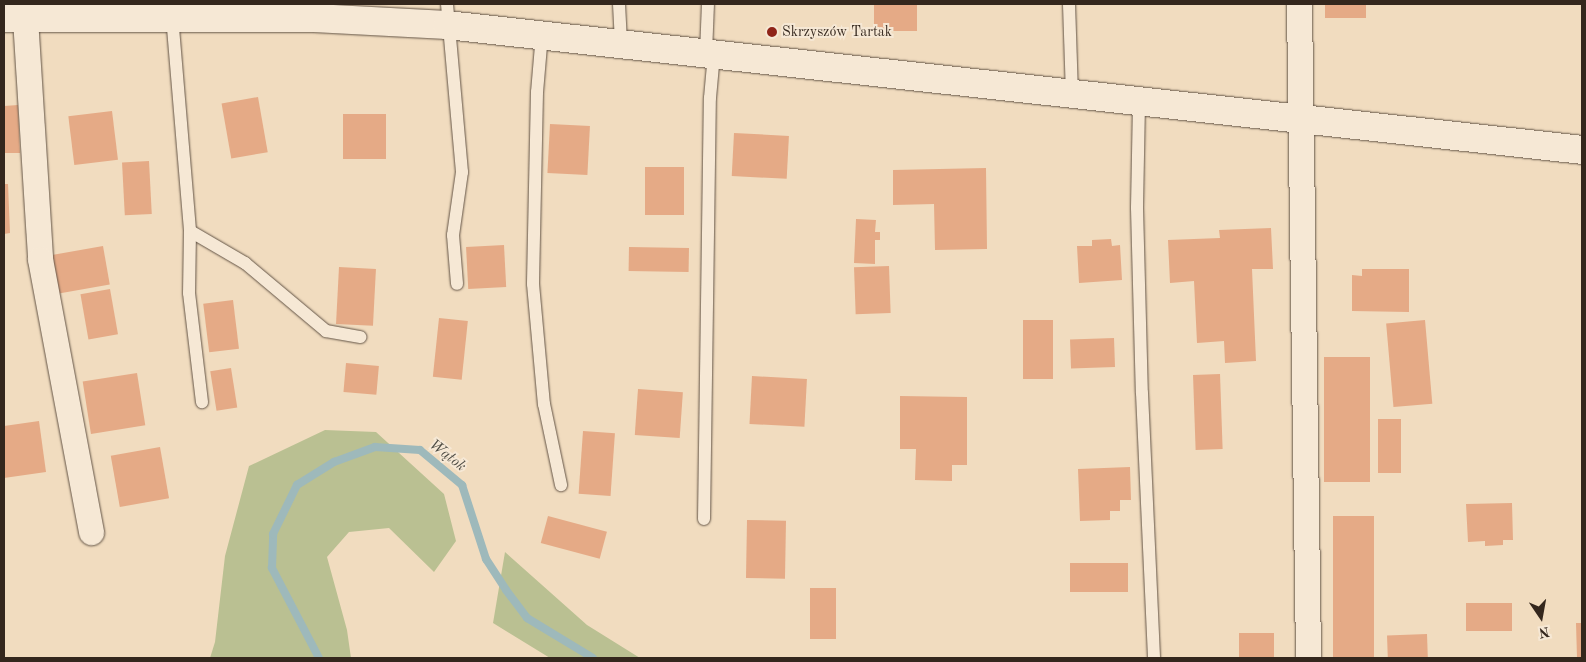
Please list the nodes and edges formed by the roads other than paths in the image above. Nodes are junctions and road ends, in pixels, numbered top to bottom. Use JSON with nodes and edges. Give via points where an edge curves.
{"nodes":[{"id":1,"x":619,"y":4,"type":"edge"},
{"id":2,"x":708,"y":4,"type":"edge"},
{"id":3,"x":1069,"y":4,"type":"edge"},
{"id":4,"x":1299,"y":4,"type":"edge"},
{"id":5,"x":171,"y":11,"type":"edge"},
{"id":6,"x":27,"y":14,"type":"edge"},
{"id":7,"x":447,"y":14,"type":"edge"},
{"id":8,"x":542,"y":34,"type":"junction"},
{"id":9,"x":621,"y":44,"type":"junction"},
{"id":10,"x":710,"y":54,"type":"junction"},
{"id":11,"x":1072,"y":95,"type":"junction"},
{"id":12,"x":1139,"y":103,"type":"junction"},
{"id":13,"x":1300,"y":120,"type":"junction"},
{"id":14,"x":1582,"y":150,"type":"edge"},
{"id":15,"x":190,"y":231,"type":"junction"},
{"id":16,"x":457,"y":284,"type":"dead end"},
{"id":17,"x":360,"y":337,"type":"dead end"},
{"id":18,"x":202,"y":402,"type":"dead end"},
{"id":19,"x":561,"y":485,"type":"dead end"},
{"id":20,"x":704,"y":519,"type":"dead end"},
{"id":21,"x":91,"y":532,"type":"dead end"},
{"id":22,"x":1154,"y":658,"type":"edge"},
{"id":23,"x":1308,"y":658,"type":"edge"}],
"edges":[{"from":1,"to":9,"type":"lane"},
{"from":2,"to":10,"type":"lane"},
{"from":3,"to":11,"type":"lane"},
{"from":4,"to":13,"type":"street"},
{"from":5,"to":6,"type":"street"},
{"from":5,"to":7,"type":"street","via":[[314,18]]},
{"from":5,"to":15,"type":"lane"},
{"from":6,"to":21,"type":"street","via":[[40,259]]},
{"from":7,"to":8,"type":"street"},
{"from":7,"to":16,"type":"lane","via":[[462,172],[453,235]]},
{"from":8,"to":9,"type":"street"},
{"from":8,"to":19,"type":"lane","via":[[537,92],[533,284],[544,404]]},
{"from":9,"to":10,"type":"street"},
{"from":10,"to":11,"type":"street"},
{"from":10,"to":20,"type":"lane"},
{"from":11,"to":12,"type":"street"},
{"from":12,"to":13,"type":"street"},
{"from":12,"to":22,"type":"lane","via":[[1137,208]]},
{"from":13,"to":14,"type":"street"},
{"from":13,"to":23,"type":"street"},
{"from":15,"to":17,"type":"lane","via":[[245,263],[326,331]]},
{"from":15,"to":18,"type":"lane","via":[[189,293]]}]}
